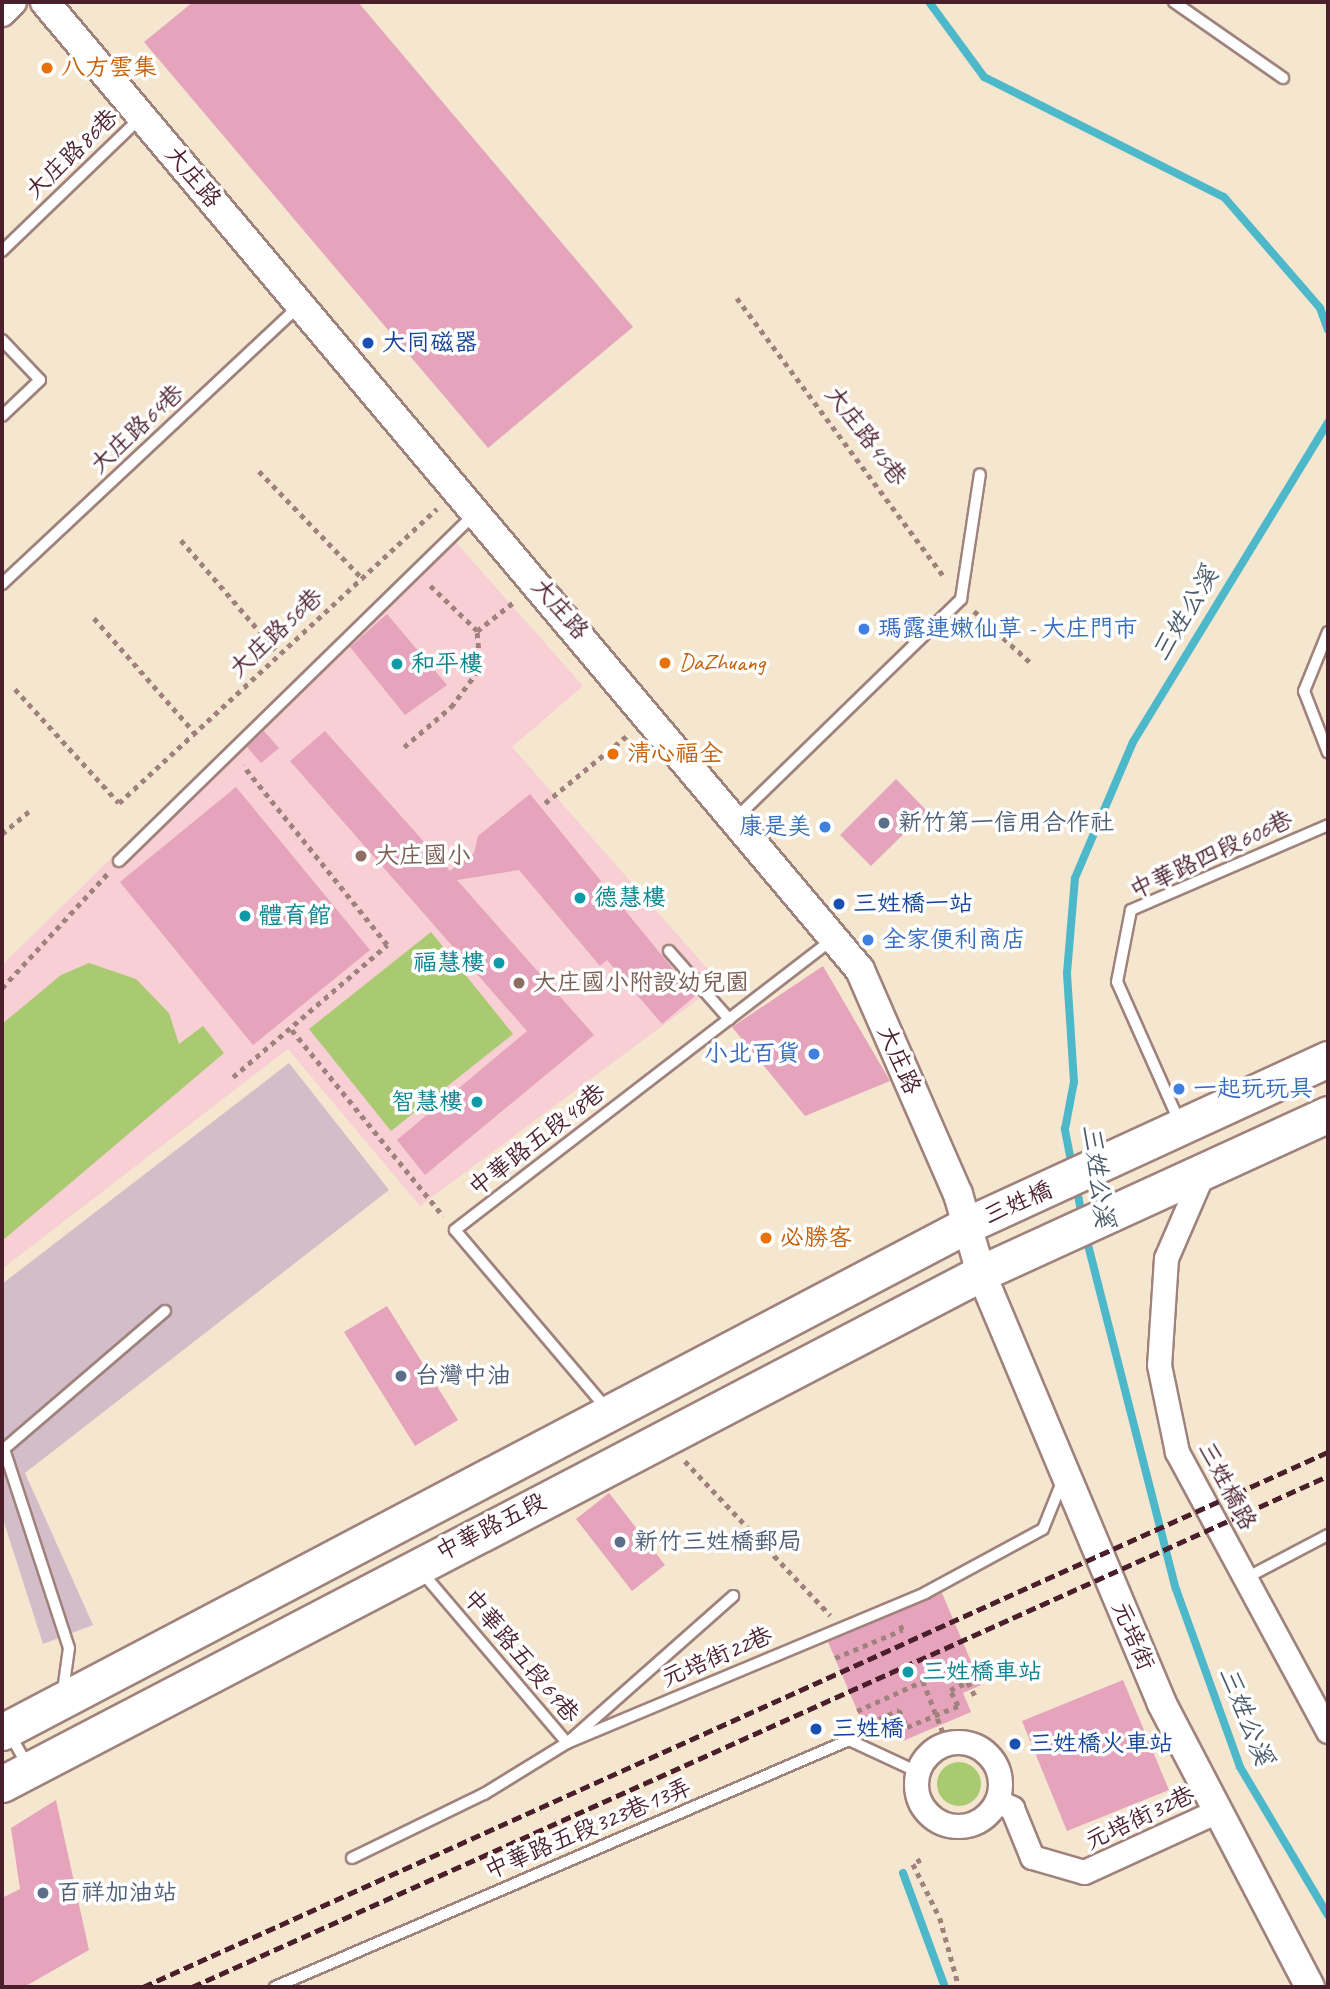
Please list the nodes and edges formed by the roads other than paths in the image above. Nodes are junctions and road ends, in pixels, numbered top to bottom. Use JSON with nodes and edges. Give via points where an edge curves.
{"nodes":[{"id":1,"x":12,"y":2,"type":"edge"},
{"id":2,"x":45,"y":2,"type":"edge"},
{"id":3,"x":1174,"y":2,"type":"edge"},
{"id":4,"x":2,"y":12,"type":"edge"},
{"id":5,"x":1283,"y":78,"type":"dead end"},
{"id":6,"x":142,"y":116,"type":"junction"},
{"id":7,"x":2,"y":251,"type":"edge"},
{"id":8,"x":301,"y":304,"type":"junction"},
{"id":9,"x":2,"y":340,"type":"edge"},
{"id":10,"x":2,"y":416,"type":"edge"},
{"id":11,"x":980,"y":474,"type":"dead end"},
{"id":12,"x":477,"y":512,"type":"junction"},
{"id":13,"x":2,"y":584,"type":"edge"},
{"id":14,"x":1328,"y":632,"type":"edge"},
{"id":15,"x":1328,"y":753,"type":"edge"},
{"id":16,"x":736,"y":818,"type":"junction"},
{"id":17,"x":1328,"y":825,"type":"edge"},
{"id":18,"x":119,"y":861,"type":"road end"},
{"id":19,"x":835,"y":937,"type":"junction"},
{"id":20,"x":669,"y":951,"type":"dead end"},
{"id":21,"x":729,"y":1019,"type":"junction"},
{"id":22,"x":1328,"y":1059,"type":"edge"},
{"id":23,"x":1328,"y":1114,"type":"edge"},
{"id":24,"x":1183,"y":1130,"type":"junction"},
{"id":25,"x":1205,"y":1168,"type":"junction"},
{"id":26,"x":967,"y":1225,"type":"junction"},
{"id":27,"x":981,"y":1273,"type":"junction"},
{"id":28,"x":165,"y":1311,"type":"dead end"},
{"id":29,"x":610,"y":1413,"type":"junction"},
{"id":30,"x":1067,"y":1469,"type":"junction"},
{"id":31,"x":1328,"y":1535,"type":"edge"},
{"id":32,"x":416,"y":1566,"type":"junction"},
{"id":33,"x":1247,"y":1578,"type":"junction"},
{"id":34,"x":733,"y":1596,"type":"dead end"},
{"id":35,"x":61,"y":1700,"type":"junction"},
{"id":36,"x":4,"y":1731,"type":"edge"},
{"id":37,"x":1328,"y":1731,"type":"edge"},
{"id":38,"x":567,"y":1743,"type":"junction"},
{"id":39,"x":918,"y":1772,"type":"junction"},
{"id":40,"x":16,"y":1777,"type":"edge"},
{"id":41,"x":997,"y":1801,"type":"junction"},
{"id":42,"x":1215,"y":1812,"type":"junction"},
{"id":43,"x":352,"y":1858,"type":"dead end"},
{"id":44,"x":275,"y":1987,"type":"edge"},
{"id":45,"x":1310,"y":1987,"type":"edge"}],
"edges":[{"from":1,"to":4,"type":"street"},
{"from":2,"to":6,"type":"street","name":"大庄路"},
{"from":3,"to":5,"type":"lane"},
{"from":6,"to":7,"type":"lane","name":"大庄路86巷"},
{"from":6,"to":8,"type":"street","name":"大庄路"},
{"from":8,"to":12,"type":"street","name":"大庄路"},
{"from":8,"to":13,"type":"lane","name":"大庄路64巷"},
{"from":9,"to":10,"type":"lane","via":[[40,380]]},
{"from":11,"to":16,"type":"lane","via":[[961,599]]},
{"from":12,"to":16,"type":"street","name":"大庄路"},
{"from":12,"to":18,"type":"lane"},
{"from":14,"to":15,"type":"lane","via":[[1304,691]]},
{"from":16,"to":19,"type":"street","name":"大庄路"},
{"from":17,"to":24,"type":"lane","name":"中華路四段606巷","via":[[1130,910],[1117,982]]},
{"from":19,"to":21,"type":"lane","name":"中華路五段48巷"},
{"from":19,"to":26,"type":"street","name":"大庄路","via":[[860,970]]},
{"from":20,"to":21,"type":"lane"},
{"from":21,"to":29,"type":"lane","name":"中華路五段48巷","via":[[455,1230]]},
{"from":22,"to":24,"type":"main road","name":"三姓橋"},
{"from":23,"to":25,"type":"main road","name":"三姓橋"},
{"from":24,"to":26,"type":"main road","name":"三姓橋"},
{"from":25,"to":27,"type":"main road","name":"三姓橋"},
{"from":25,"to":33,"type":"street","name":"三姓橋路","via":[[1167,1258],[1159,1364],[1177,1452]]},
{"from":26,"to":27,"type":"street","name":"大庄路"},
{"from":26,"to":29,"type":"main road","name":"中華路五段"},
{"from":27,"to":30,"type":"street","name":"元培街"},
{"from":27,"to":32,"type":"main road","name":"中華路五段"},
{"from":28,"to":35,"type":"lane","via":[[4,1449],[69,1648]]},
{"from":29,"to":35,"type":"main road","name":"中華路五段"},
{"from":30,"to":38,"type":"lane","name":"元培街22巷","via":[[1043,1529],[925,1593]]},
{"from":30,"to":42,"type":"street","name":"元培街","via":[[1141,1656]]},
{"from":31,"to":33,"type":"lane"},
{"from":32,"to":38,"type":"lane","name":"中華路五段69巷"},
{"from":32,"to":40,"type":"main road","name":"中華路五段"},
{"from":33,"to":37,"type":"street","name":"三姓橋路"},
{"from":34,"to":38,"type":"lane"},
{"from":35,"to":36,"type":"main road","name":"中華路五段"},
{"from":36,"to":40,"type":"lane"},
{"from":38,"to":43,"type":"lane","name":"元培街22巷","via":[[484,1794]]},
{"from":39,"to":41,"type":"street","via":[[919,1799],[951,1825],[978,1821]]},
{"from":39,"to":41,"type":"street","via":[[934,1749],[974,1745],[994,1761]]},
{"from":39,"to":44,"type":"lane","name":"中華路五段323巷13弄","via":[[849,1740]]},
{"from":41,"to":42,"type":"street","name":"元培街32巷","via":[[1012,1808],[1032,1857],[1084,1872]]},
{"from":42,"to":45,"type":"street","name":"元培街"}]}
